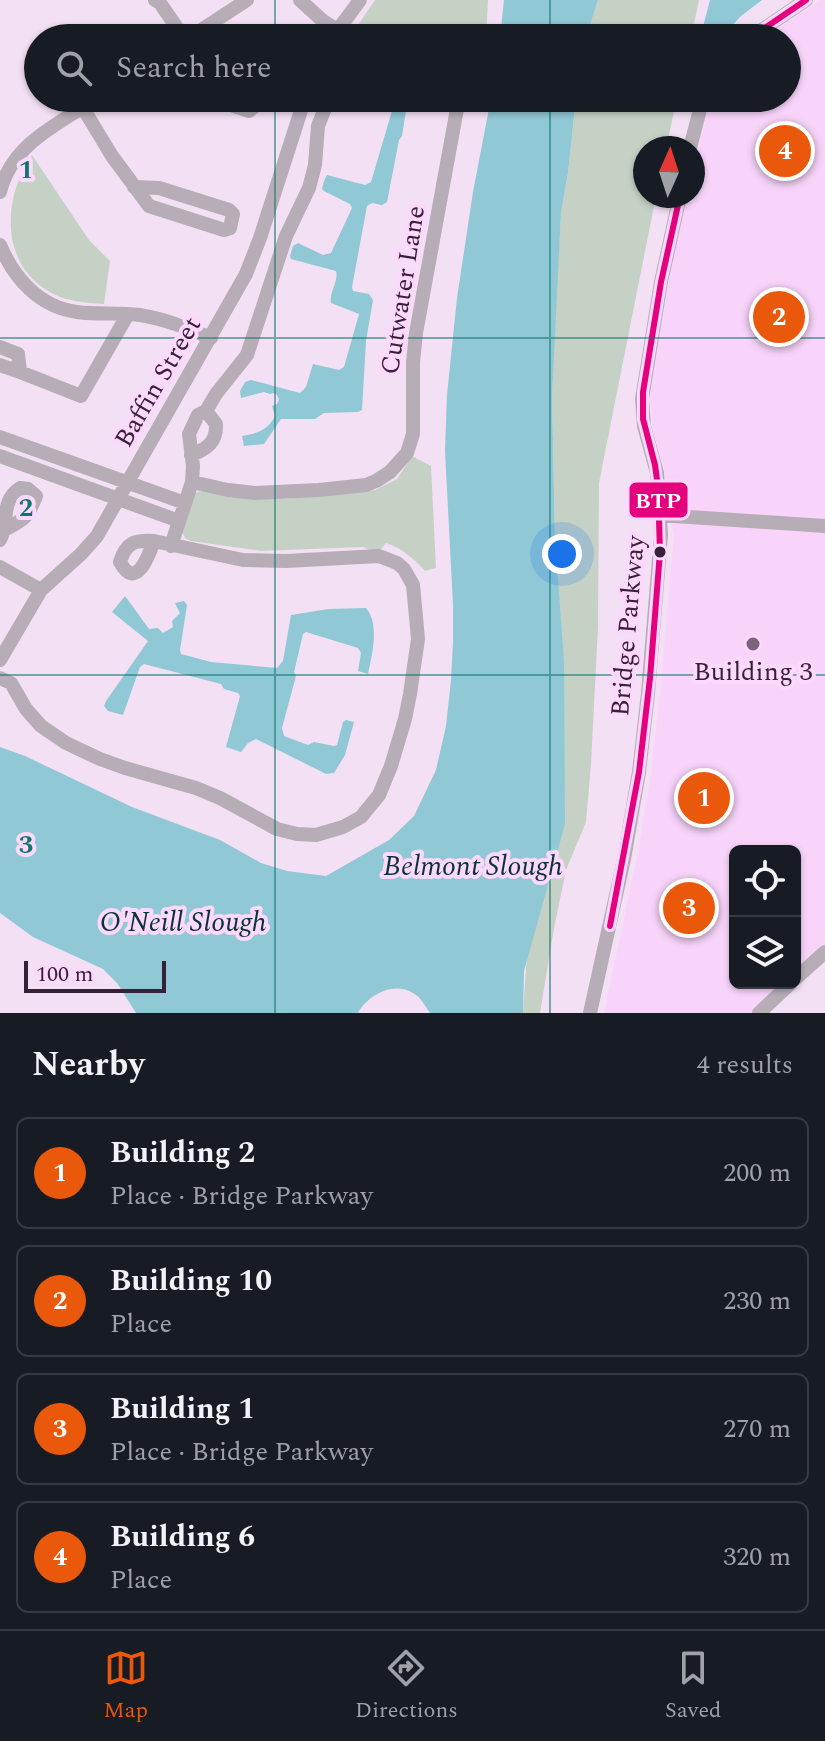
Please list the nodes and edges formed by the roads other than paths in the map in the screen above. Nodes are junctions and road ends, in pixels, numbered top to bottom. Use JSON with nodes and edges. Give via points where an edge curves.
{"nodes":[{"id":1,"x":155,"y":0,"type":"edge"},
{"id":2,"x":247,"y":0,"type":"edge"},
{"id":3,"x":300,"y":0,"type":"edge"},
{"id":4,"x":360,"y":0,"type":"edge"},
{"id":5,"x":806,"y":0,"type":"edge"},
{"id":6,"x":176,"y":24,"type":"edge"},
{"id":7,"x":208,"y":24,"type":"edge"},
{"id":8,"x":326,"y":24,"type":"edge"},
{"id":9,"x":347,"y":24,"type":"edge"},
{"id":10,"x":771,"y":24,"type":"edge"},
{"id":11,"x":69,"y":112,"type":"edge"},
{"id":12,"x":85,"y":112,"type":"edge"},
{"id":13,"x":300,"y":112,"type":"edge"},
{"id":14,"x":322,"y":112,"type":"edge"},
{"id":15,"x":456,"y":112,"type":"edge"},
{"id":16,"x":699,"y":112,"type":"edge"},
{"id":17,"x":693,"y":136,"type":"edge"},
{"id":18,"x":3,"y":169,"type":"edge"},
{"id":19,"x":134,"y":187,"type":"junction"},
{"id":20,"x":0,"y":192,"type":"edge"},
{"id":21,"x":677,"y":208,"type":"edge"},
{"id":22,"x":0,"y":245,"type":"edge"},
{"id":23,"x":128,"y":314,"type":"junction"},
{"id":24,"x":211,"y":338,"type":"junction"},
{"id":25,"x":0,"y":347,"type":"edge"},
{"id":26,"x":0,"y":365,"type":"edge"},
{"id":27,"x":20,"y":372,"type":"junction"},
{"id":28,"x":206,"y":411,"type":"junction"},
{"id":29,"x":0,"y":437,"type":"edge"},
{"id":30,"x":191,"y":455,"type":"junction"},
{"id":31,"x":0,"y":456,"type":"edge"},
{"id":32,"x":192,"y":482,"type":"junction"},
{"id":33,"x":128,"y":483,"type":"junction"},
{"id":34,"x":119,"y":499,"type":"junction"},
{"id":35,"x":185,"y":503,"type":"junction"},
{"id":36,"x":660,"y":515,"type":"junction"},
{"id":37,"x":179,"y":521,"type":"junction"},
{"id":38,"x":825,"y":526,"type":"edge"},
{"id":39,"x":154,"y":541,"type":"dead end"},
{"id":40,"x":171,"y":546,"type":"junction"},
{"id":41,"x":0,"y":567,"type":"edge"},
{"id":42,"x":41,"y":590,"type":"junction"},
{"id":43,"x":0,"y":660,"type":"edge"},
{"id":44,"x":0,"y":678,"type":"edge"},
{"id":45,"x":825,"y":952,"type":"edge"},
{"id":46,"x":801,"y":974,"type":"edge"},
{"id":47,"x":784,"y":989,"type":"edge"},
{"id":48,"x":590,"y":1013,"type":"edge"},
{"id":49,"x":759,"y":1013,"type":"edge"}],
"edges":[{"from":1,"to":6,"type":"street"},
{"from":2,"to":7,"type":"street"},
{"from":3,"to":8,"type":"street"},
{"from":4,"to":9,"type":"street"},
{"from":5,"to":10,"type":"street"},
{"from":11,"to":18,"type":"street"},
{"from":12,"to":19,"type":"street"},
{"from":13,"to":24,"type":"street","name":"Baffin Street","via":[[246,274]]},
{"from":14,"to":28,"type":"street","via":[[309,188],[286,236],[247,355]]},
{"from":15,"to":32,"type":"street","name":"Cutwater Lane","via":[[416,333],[413,434],[401,462],[366,485],[319,490],[255,493]]},
{"from":16,"to":17,"type":"street"},
{"from":18,"to":20,"type":"street"},
{"from":19,"to":19,"type":"street","via":[[149,206],[230,228],[229,210],[159,188]]},
{"from":21,"to":36,"type":"street","name":"Bridge Parkway","via":[[642,399]]},
{"from":22,"to":23,"type":"street","via":[[17,276],[42,299],[77,312]]},
{"from":23,"to":24,"type":"street","via":[[177,323]]},
{"from":23,"to":27,"type":"street","via":[[81,396]]},
{"from":24,"to":33,"type":"street","name":"Baffin Street"},
{"from":25,"to":27,"type":"street","via":[[18,354]]},
{"from":26,"to":27,"type":"street"},
{"from":28,"to":30,"type":"street","via":[[198,415],[189,434]]},
{"from":28,"to":30,"type":"street","via":[[216,424],[214,438],[206,449]]},
{"from":29,"to":33,"type":"street"},
{"from":30,"to":32,"type":"street"},
{"from":31,"to":34,"type":"street"},
{"from":32,"to":35,"type":"street"},
{"from":33,"to":34,"type":"street","name":"Baffin Street"},
{"from":33,"to":35,"type":"street"},
{"from":34,"to":37,"type":"street"},
{"from":34,"to":42,"type":"street","name":"Baffin Street","via":[[97,536]]},
{"from":35,"to":37,"type":"street"},
{"from":36,"to":38,"type":"street"},
{"from":36,"to":48,"type":"street","name":"Bridge Parkway","via":[[639,772]]},
{"from":37,"to":40,"type":"street"},
{"from":39,"to":40,"type":"street"},
{"from":40,"to":44,"type":"street","via":[[243,560],[379,556],[397,563],[409,576],[418,639],[408,703],[391,766],[379,795],[361,817],[316,835],[277,829],[196,788],[125,768],[66,743],[41,726],[11,683]]},
{"from":41,"to":42,"type":"street"},
{"from":42,"to":43,"type":"street","name":"Baffin Street"},
{"from":45,"to":46,"type":"street"},
{"from":47,"to":49,"type":"street"}]}
